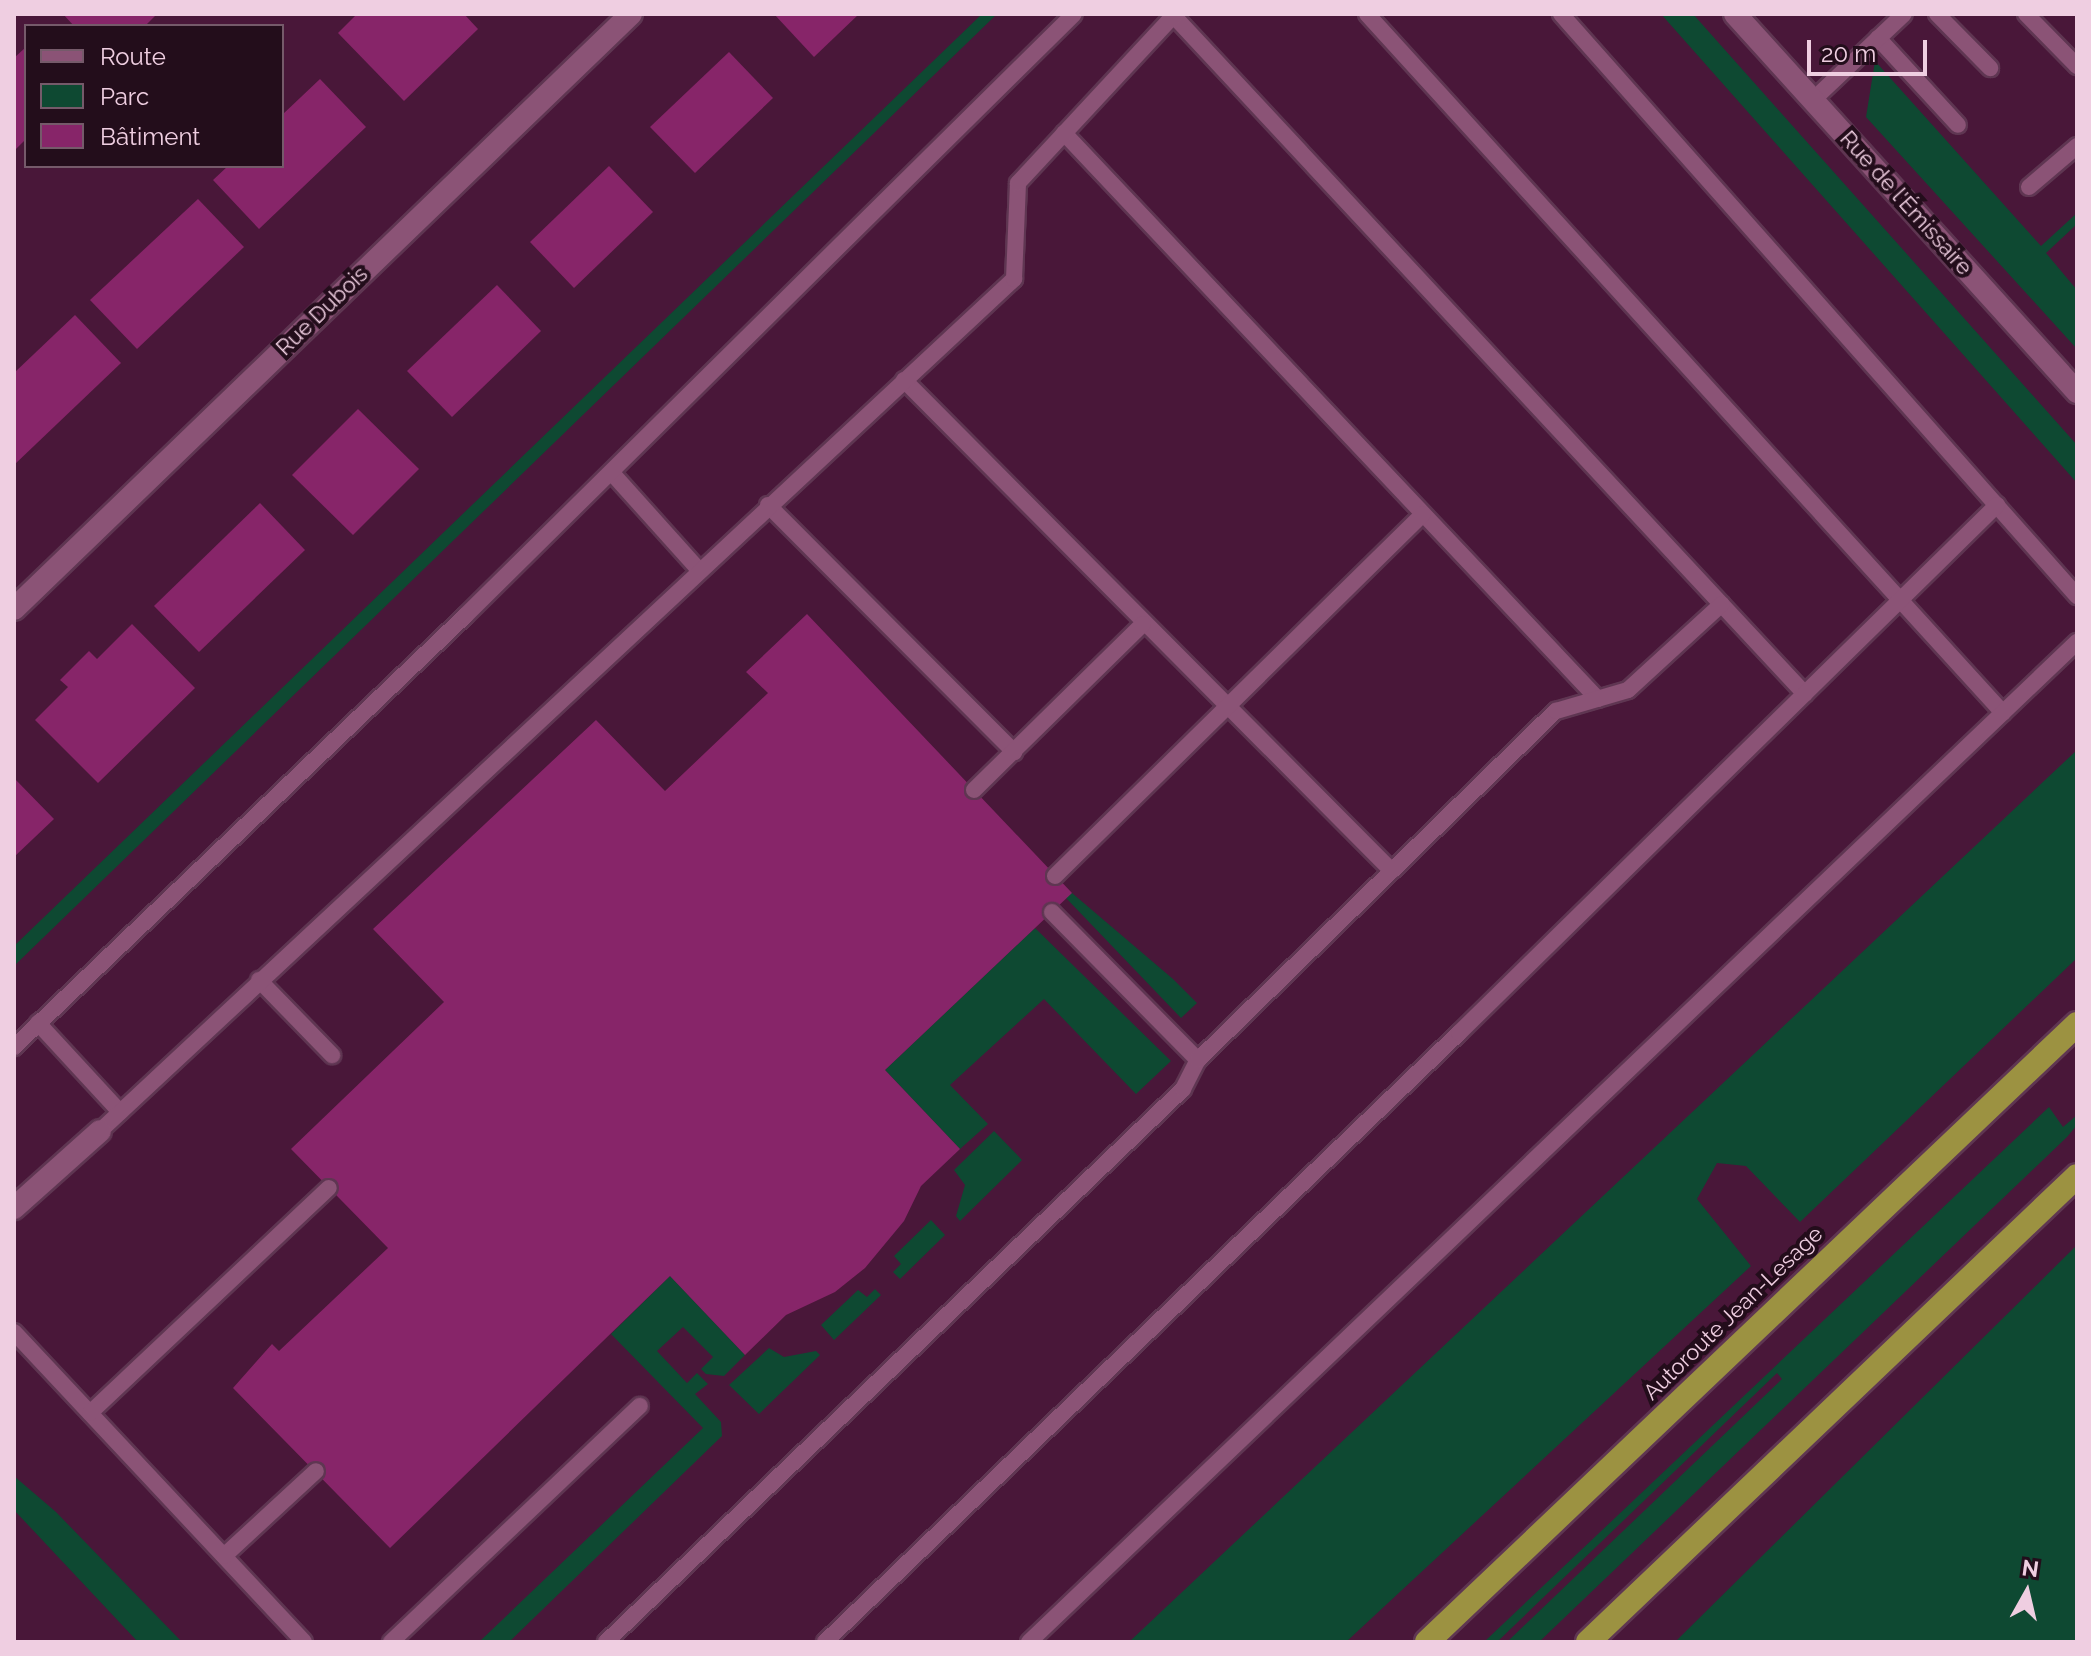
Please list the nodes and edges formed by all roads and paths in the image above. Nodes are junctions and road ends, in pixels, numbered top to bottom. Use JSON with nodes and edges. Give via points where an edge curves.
{"nodes":[{"id":1,"x":631,"y":14,"type":"edge"},
{"id":2,"x":1074,"y":14,"type":"edge"},
{"id":3,"x":1367,"y":14,"type":"edge"},
{"id":4,"x":1561,"y":14,"type":"edge"},
{"id":5,"x":1904,"y":14,"type":"edge"},
{"id":6,"x":1937,"y":14,"type":"edge"},
{"id":7,"x":2026,"y":14,"type":"edge"},
{"id":8,"x":1172,"y":15,"type":"edge"},
{"id":9,"x":1744,"y":17,"type":"edge"},
{"id":10,"x":1878,"y":38,"type":"junction"},
{"id":11,"x":2077,"y":66,"type":"edge"},
{"id":12,"x":1990,"y":68,"type":"dead end"},
{"id":13,"x":1813,"y":100,"type":"junction"},
{"id":14,"x":1958,"y":125,"type":"dead end"},
{"id":15,"x":1064,"y":133,"type":"junction"},
{"id":16,"x":2077,"y":146,"type":"edge"},
{"id":17,"x":2029,"y":187,"type":"dead end"},
{"id":18,"x":904,"y":380,"type":"junction"},
{"id":19,"x":2077,"y":391,"type":"edge"},
{"id":20,"x":612,"y":473,"type":"junction"},
{"id":21,"x":768,"y":505,"type":"junction"},
{"id":22,"x":1997,"y":505,"type":"junction"},
{"id":23,"x":1423,"y":514,"type":"junction"},
{"id":24,"x":698,"y":569,"type":"junction"},
{"id":25,"x":2077,"y":596,"type":"edge"},
{"id":26,"x":1901,"y":599,"type":"junction"},
{"id":27,"x":1722,"y":604,"type":"junction"},
{"id":28,"x":14,"y":609,"type":"edge"},
{"id":29,"x":1143,"y":624,"type":"junction"},
{"id":30,"x":2077,"y":642,"type":"edge"},
{"id":31,"x":1805,"y":694,"type":"junction"},
{"id":32,"x":1598,"y":699,"type":"junction"},
{"id":33,"x":1227,"y":708,"type":"junction"},
{"id":34,"x":2003,"y":713,"type":"junction"},
{"id":35,"x":1014,"y":752,"type":"junction"},
{"id":36,"x":974,"y":790,"type":"dead end"},
{"id":37,"x":1392,"y":871,"type":"junction"},
{"id":38,"x":1055,"y":876,"type":"dead end"},
{"id":39,"x":1052,"y":912,"type":"dead end"},
{"id":40,"x":259,"y":980,"type":"junction"},
{"id":41,"x":38,"y":1023,"type":"junction"},
{"id":42,"x":2077,"y":1024,"type":"edge"},
{"id":43,"x":14,"y":1047,"type":"edge"},
{"id":44,"x":332,"y":1055,"type":"dead end"},
{"id":45,"x":1198,"y":1060,"type":"junction"},
{"id":46,"x":120,"y":1112,"type":"junction"},
{"id":47,"x":100,"y":1131,"type":"joint"},
{"id":48,"x":2077,"y":1176,"type":"edge"},
{"id":49,"x":329,"y":1188,"type":"dead end"},
{"id":50,"x":14,"y":1208,"type":"edge"},
{"id":51,"x":14,"y":1332,"type":"edge"},
{"id":52,"x":640,"y":1406,"type":"dead end"},
{"id":53,"x":90,"y":1413,"type":"junction"},
{"id":54,"x":316,"y":1471,"type":"dead end"},
{"id":55,"x":224,"y":1556,"type":"junction"},
{"id":56,"x":304,"y":1642,"type":"edge"},
{"id":57,"x":391,"y":1642,"type":"edge"},
{"id":58,"x":606,"y":1642,"type":"edge"},
{"id":59,"x":825,"y":1642,"type":"edge"},
{"id":60,"x":1029,"y":1642,"type":"edge"},
{"id":61,"x":1427,"y":1642,"type":"edge"},
{"id":62,"x":1588,"y":1642,"type":"edge"}],
"edges":[{"from":1,"to":28,"type":"street","name":"Rue Dubois"},
{"from":2,"to":20,"type":"lane"},
{"from":3,"to":26,"type":"lane"},
{"from":4,"to":22,"type":"lane"},
{"from":5,"to":10,"type":"lane"},
{"from":6,"to":12,"type":"lane"},
{"from":7,"to":11,"type":"lane"},
{"from":8,"to":15,"type":"lane"},
{"from":8,"to":27,"type":"lane"},
{"from":9,"to":13,"type":"street","name":"Rue de l'Émissaire"},
{"from":10,"to":13,"type":"lane"},
{"from":10,"to":14,"type":"lane"},
{"from":13,"to":19,"type":"street","name":"Rue de l'Émissaire"},
{"from":15,"to":18,"type":"lane","via":[[1018,183],[1014,279]]},
{"from":15,"to":23,"type":"lane"},
{"from":16,"to":17,"type":"lane"},
{"from":18,"to":21,"type":"lane"},
{"from":18,"to":29,"type":"lane"},
{"from":20,"to":24,"type":"lane"},
{"from":20,"to":41,"type":"lane"},
{"from":21,"to":24,"type":"lane"},
{"from":21,"to":35,"type":"lane"},
{"from":22,"to":25,"type":"lane"},
{"from":22,"to":26,"type":"lane"},
{"from":23,"to":32,"type":"lane"},
{"from":23,"to":33,"type":"lane"},
{"from":24,"to":40,"type":"lane"},
{"from":26,"to":31,"type":"lane"},
{"from":26,"to":34,"type":"lane"},
{"from":27,"to":31,"type":"lane"},
{"from":27,"to":32,"type":"lane","via":[[1628,690]]},
{"from":29,"to":33,"type":"lane"},
{"from":29,"to":35,"type":"lane"},
{"from":30,"to":34,"type":"lane"},
{"from":31,"to":59,"type":"lane"},
{"from":32,"to":37,"type":"lane","via":[[1556,711]]},
{"from":33,"to":37,"type":"lane"},
{"from":33,"to":38,"type":"lane"},
{"from":34,"to":60,"type":"lane"},
{"from":35,"to":36,"type":"lane"},
{"from":37,"to":45,"type":"lane"},
{"from":39,"to":45,"type":"lane"},
{"from":40,"to":44,"type":"lane"},
{"from":40,"to":46,"type":"lane"},
{"from":41,"to":43,"type":"lane"},
{"from":41,"to":46,"type":"lane"},
{"from":42,"to":61,"type":"highway","name":"Autoroute Jean-Lesage"},
{"from":45,"to":58,"type":"lane","via":[[1183,1089]]},
{"from":46,"to":47,"type":"lane"},
{"from":47,"to":50,"type":"street"},
{"from":48,"to":62,"type":"highway"},
{"from":49,"to":53,"type":"lane"},
{"from":51,"to":53,"type":"lane"},
{"from":52,"to":57,"type":"lane"},
{"from":53,"to":55,"type":"lane"},
{"from":54,"to":55,"type":"lane"},
{"from":55,"to":56,"type":"lane"}]}
